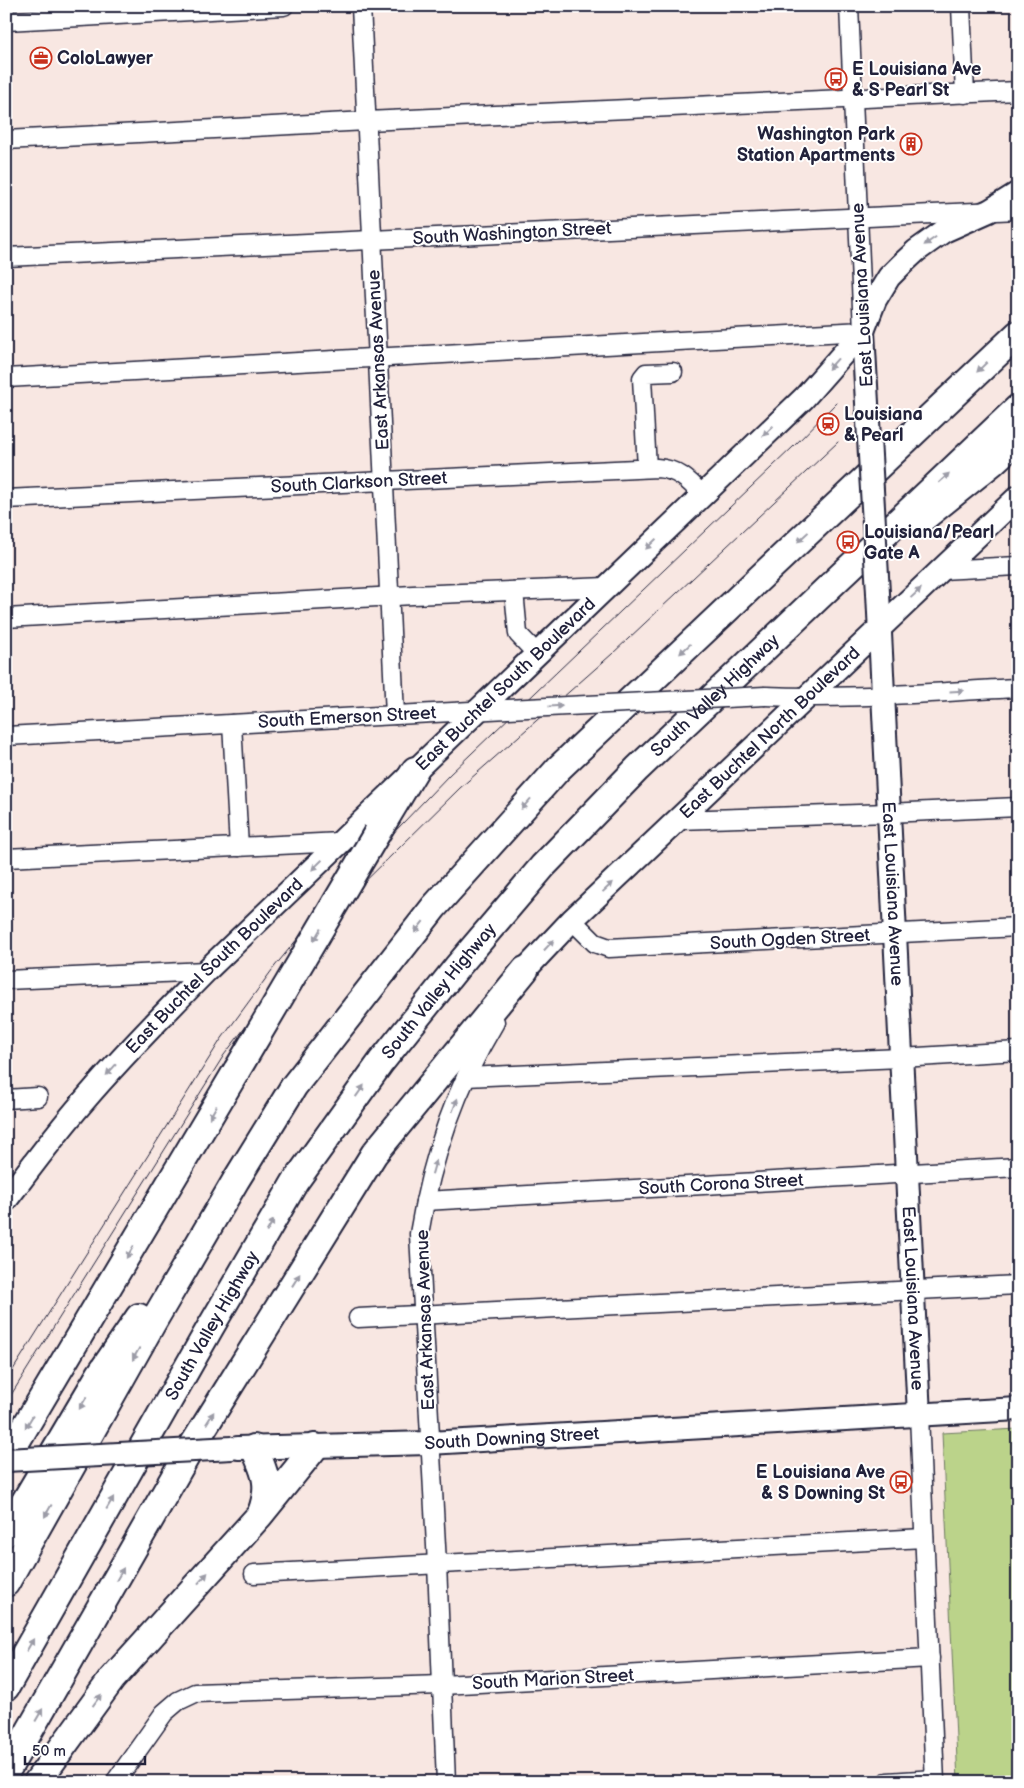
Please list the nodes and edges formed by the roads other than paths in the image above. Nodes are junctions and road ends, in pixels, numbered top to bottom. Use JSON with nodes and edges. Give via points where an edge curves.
{"nodes":[{"id":1,"x":284,"y":6,"type":"edge"},
{"id":2,"x":361,"y":6,"type":"edge"},
{"id":3,"x":849,"y":6,"type":"edge"},
{"id":4,"x":961,"y":6,"type":"edge"},
{"id":5,"x":6,"y":21,"type":"edge"},
{"id":6,"x":1018,"y":91,"type":"edge"},
{"id":7,"x":965,"y":94,"type":"junction"},
{"id":8,"x":853,"y":99,"type":"junction"},
{"id":9,"x":367,"y":121,"type":"junction"},
{"id":10,"x":6,"y":140,"type":"edge"},
{"id":11,"x":1018,"y":192,"type":"edge"},
{"id":12,"x":1018,"y":210,"type":"edge"},
{"id":13,"x":989,"y":211,"type":"junction"},
{"id":14,"x":858,"y":216,"type":"junction"},
{"id":15,"x":372,"y":239,"type":"junction"},
{"id":16,"x":6,"y":257,"type":"edge"},
{"id":17,"x":863,"y":331,"type":"junction"},
{"id":18,"x":1018,"y":334,"type":"edge"},
{"id":19,"x":378,"y":358,"type":"junction"},
{"id":20,"x":673,"y":372,"type":"dead end"},
{"id":21,"x":6,"y":378,"type":"edge"},
{"id":22,"x":1018,"y":408,"type":"edge"},
{"id":23,"x":1018,"y":439,"type":"edge"},
{"id":24,"x":647,"y":468,"type":"junction"},
{"id":25,"x":384,"y":481,"type":"junction"},
{"id":26,"x":702,"y":495,"type":"junction"},
{"id":27,"x":1018,"y":497,"type":"edge"},
{"id":28,"x":6,"y":499,"type":"edge"},
{"id":29,"x":1018,"y":566,"type":"edge"},
{"id":30,"x":941,"y":570,"type":"junction"},
{"id":31,"x":607,"y":586,"type":"junction"},
{"id":32,"x":514,"y":590,"type":"junction"},
{"id":33,"x":390,"y":596,"type":"junction"},
{"id":34,"x":6,"y":618,"type":"edge"},
{"id":35,"x":794,"y":620,"type":"junction"},
{"id":36,"x":880,"y":627,"type":"junction"},
{"id":37,"x":536,"y":654,"type":"junction"},
{"id":38,"x":1018,"y":688,"type":"edge"},
{"id":39,"x":883,"y":695,"type":"junction"},
{"id":40,"x":807,"y":697,"type":"junction"},
{"id":41,"x":478,"y":710,"type":"junction"},
{"id":42,"x":396,"y":715,"type":"junction"},
{"id":43,"x":232,"y":724,"type":"junction"},
{"id":44,"x":6,"y":736,"type":"edge"},
{"id":45,"x":415,"y":770,"type":"junction"},
{"id":46,"x":1018,"y":806,"type":"edge"},
{"id":47,"x":888,"y":813,"type":"junction"},
{"id":48,"x":679,"y":820,"type":"junction"},
{"id":49,"x":341,"y":842,"type":"junction"},
{"id":50,"x":239,"y":847,"type":"junction"},
{"id":51,"x":6,"y":858,"type":"edge"},
{"id":52,"x":572,"y":920,"type":"junction"},
{"id":53,"x":1018,"y":927,"type":"edge"},
{"id":54,"x":894,"y":934,"type":"junction"},
{"id":55,"x":526,"y":970,"type":"junction"},
{"id":56,"x":206,"y":972,"type":"junction"},
{"id":57,"x":6,"y":980,"type":"edge"},
{"id":58,"x":1018,"y":1051,"type":"edge"},
{"id":59,"x":901,"y":1058,"type":"junction"},
{"id":60,"x":466,"y":1077,"type":"junction"},
{"id":61,"x":294,"y":1086,"type":"junction"},
{"id":62,"x":38,"y":1097,"type":"dead end"},
{"id":63,"x":6,"y":1099,"type":"edge"},
{"id":64,"x":1018,"y":1167,"type":"edge"},
{"id":65,"x":906,"y":1173,"type":"junction"},
{"id":66,"x":6,"y":1200,"type":"edge"},
{"id":67,"x":425,"y":1201,"type":"junction"},
{"id":68,"x":1018,"y":1285,"type":"edge"},
{"id":69,"x":913,"y":1291,"type":"junction"},
{"id":70,"x":424,"y":1316,"type":"junction"},
{"id":71,"x":358,"y":1318,"type":"dead end"},
{"id":72,"x":1018,"y":1410,"type":"edge"},
{"id":73,"x":919,"y":1416,"type":"junction"},
{"id":74,"x":429,"y":1443,"type":"junction"},
{"id":75,"x":315,"y":1447,"type":"junction"},
{"id":76,"x":243,"y":1448,"type":"junction"},
{"id":77,"x":6,"y":1460,"type":"edge"},
{"id":78,"x":259,"y":1516,"type":"junction"},
{"id":79,"x":6,"y":1533,"type":"edge"},
{"id":80,"x":924,"y":1538,"type":"junction"},
{"id":81,"x":437,"y":1564,"type":"junction"},
{"id":82,"x":254,"y":1574,"type":"dead end"},
{"id":83,"x":6,"y":1583,"type":"edge"},
{"id":84,"x":930,"y":1658,"type":"junction"},
{"id":85,"x":442,"y":1685,"type":"junction"},
{"id":86,"x":6,"y":1687,"type":"edge"},
{"id":87,"x":6,"y":1772,"type":"edge"},
{"id":88,"x":935,"y":1780,"type":"edge"},
{"id":89,"x":37,"y":1782,"type":"edge"},
{"id":90,"x":115,"y":1782,"type":"edge"},
{"id":91,"x":446,"y":1782,"type":"edge"},
{"id":92,"x":887,"y":1782,"type":"edge"}],
"edges":[{"from":1,"to":5,"type":"street"},
{"from":2,"to":9,"type":"street","name":"East Arkansas Avenue"},
{"from":3,"to":8,"type":"street","name":"East Louisiana Avenue"},
{"from":4,"to":7,"type":"street"},
{"from":6,"to":7,"type":"street"},
{"from":7,"to":8,"type":"street"},
{"from":8,"to":9,"type":"street"},
{"from":8,"to":14,"type":"street","name":"East Louisiana Avenue"},
{"from":9,"to":10,"type":"street"},
{"from":9,"to":15,"type":"street","name":"East Arkansas Avenue"},
{"from":11,"to":13,"type":"main road","name":"East Buchtel South Boulevard"},
{"from":12,"to":13,"type":"street","name":"South Washington Street"},
{"from":13,"to":14,"type":"street","name":"South Washington Street"},
{"from":13,"to":17,"type":"main road","name":"East Buchtel South Boulevard","one_way":true,"via":[[944,231],[902,264],[889,277],[875,300]]},
{"from":14,"to":15,"type":"street","name":"South Washington Street"},
{"from":14,"to":17,"type":"street","name":"East Louisiana Avenue"},
{"from":15,"to":16,"type":"street","name":"South Washington Street"},
{"from":15,"to":19,"type":"street","name":"East Arkansas Avenue"},
{"from":17,"to":19,"type":"street"},
{"from":17,"to":26,"type":"main road","name":"East Buchtel South Boulevard","one_way":true,"via":[[804,398]]},
{"from":17,"to":36,"type":"main road","name":"East Louisiana Avenue","bridge":true},
{"from":18,"to":61,"type":"highway","one_way":true,"via":[[558,768],[434,907]]},
{"from":19,"to":21,"type":"street"},
{"from":19,"to":25,"type":"street","name":"East Arkansas Avenue"},
{"from":20,"to":24,"type":"street","via":[[646,373],[642,378]]},
{"from":35,"to":22,"type":"highway","name":"South Valley Highway","one_way":true},
{"from":23,"to":35,"type":"highway","via":[[940,506]]},
{"from":24,"to":25,"type":"street","name":"South Clarkson Street"},
{"from":24,"to":26,"type":"street","name":"South Clarkson Street","via":[[669,468]]},
{"from":25,"to":28,"type":"street","name":"South Clarkson Street"},
{"from":25,"to":33,"type":"street","name":"East Arkansas Avenue"},
{"from":26,"to":31,"type":"main road","name":"East Buchtel South Boulevard","one_way":true},
{"from":27,"to":30,"type":"main road","name":"East Buchtel North Boulevard"},
{"from":29,"to":30,"type":"street"},
{"from":36,"to":30,"type":"main road","name":"East Buchtel North Boulevard","one_way":true},
{"from":31,"to":32,"type":"street"},
{"from":31,"to":37,"type":"main road","name":"East Buchtel South Boulevard"},
{"from":32,"to":33,"type":"street"},
{"from":32,"to":37,"type":"street","via":[[518,634]]},
{"from":33,"to":34,"type":"street"},
{"from":33,"to":42,"type":"street","name":"East Arkansas Avenue"},
{"from":86,"to":35,"type":"highway","name":"South Valley Highway","one_way":true,"via":[[290,1191],[381,1062],[543,866],[636,769]]},
{"from":36,"to":39,"type":"main road","name":"East Louisiana Avenue"},
{"from":36,"to":40,"type":"main road","name":"East Buchtel North Boulevard"},
{"from":37,"to":41,"type":"main road","name":"East Buchtel South Boulevard"},
{"from":39,"to":38,"type":"street","name":"South Emerson Street","one_way":true},
{"from":39,"to":40,"type":"street","name":"South Emerson Street"},
{"from":39,"to":47,"type":"main road","name":"East Louisiana Avenue"},
{"from":41,"to":40,"type":"street","name":"South Emerson Street","one_way":true,"bridge":true,"via":[[765,696]]},
{"from":40,"to":48,"type":"main road","name":"East Buchtel North Boulevard"},
{"from":41,"to":42,"type":"street","name":"South Emerson Street"},
{"from":41,"to":45,"type":"main road","name":"East Buchtel South Boulevard"},
{"from":42,"to":43,"type":"street","name":"South Emerson Street"},
{"from":43,"to":44,"type":"street","name":"South Emerson Street"},
{"from":43,"to":50,"type":"street"},
{"from":45,"to":49,"type":"main road","name":"East Buchtel South Boulevard"},
{"from":45,"to":77,"type":"highway","one_way":true,"bridge":true},
{"from":46,"to":47,"type":"street"},
{"from":47,"to":48,"type":"street"},
{"from":47,"to":54,"type":"main road","name":"East Louisiana Avenue"},
{"from":52,"to":48,"type":"main road","name":"East Buchtel North Boulevard","one_way":true},
{"from":49,"to":50,"type":"street"},
{"from":49,"to":56,"type":"main road","name":"East Buchtel South Boulevard","one_way":true},
{"from":50,"to":51,"type":"street"},
{"from":52,"to":54,"type":"street","name":"South Ogden Street","via":[[595,943],[610,948]]},
{"from":55,"to":52,"type":"main road","name":"East Buchtel North Boulevard","one_way":true},
{"from":53,"to":54,"type":"street","name":"South Ogden Street"},
{"from":54,"to":59,"type":"main road","name":"East Louisiana Avenue"},
{"from":55,"to":60,"type":"street","name":"East Arkansas Avenue","via":[[480,1046]]},
{"from":87,"to":55,"type":"highway","one_way":true,"via":[[188,1453],[374,1154]]},
{"from":56,"to":57,"type":"street"},
{"from":56,"to":66,"type":"main road","name":"East Buchtel South Boulevard","one_way":true,"via":[[84,1100]]},
{"from":58,"to":59,"type":"street"},
{"from":59,"to":60,"type":"street"},
{"from":59,"to":65,"type":"main road","name":"East Louisiana Avenue"},
{"from":67,"to":60,"type":"street","name":"East Arkansas Avenue","one_way":true,"via":[[444,1132]]},
{"from":61,"to":79,"type":"highway","one_way":true,"via":[[100,1374]]},
{"from":61,"to":83,"type":"highway","one_way":true,"via":[[158,1314]]},
{"from":62,"to":63,"type":"street"},
{"from":64,"to":65,"type":"street","name":"South Corona Street"},
{"from":65,"to":67,"type":"street","name":"South Corona Street"},
{"from":65,"to":69,"type":"main road","name":"East Louisiana Avenue"},
{"from":67,"to":70,"type":"street","name":"East Arkansas Avenue","via":[[420,1234]]},
{"from":68,"to":69,"type":"street"},
{"from":69,"to":70,"type":"street"},
{"from":69,"to":73,"type":"main road","name":"East Louisiana Avenue"},
{"from":70,"to":71,"type":"street"},
{"from":70,"to":74,"type":"street","name":"East Arkansas Avenue"},
{"from":72,"to":73,"type":"main road","name":"South Downing Street"},
{"from":73,"to":74,"type":"main road","name":"South Downing Street"},
{"from":73,"to":80,"type":"street","name":"East Louisiana Avenue"},
{"from":74,"to":75,"type":"main road","name":"South Downing Street"},
{"from":74,"to":81,"type":"street","name":"East Arkansas Avenue"},
{"from":75,"to":76,"type":"main road","name":"South Downing Street"},
{"from":75,"to":78,"type":"highway"},
{"from":76,"to":77,"type":"main road","name":"South Downing Street","bridge":true},
{"from":76,"to":78,"type":"highway","via":[[265,1473],[266,1499]]},
{"from":89,"to":78,"type":"highway","one_way":true,"via":[[112,1679]]},
{"from":80,"to":81,"type":"street"},
{"from":80,"to":84,"type":"street","name":"East Louisiana Avenue"},
{"from":81,"to":82,"type":"street"},
{"from":81,"to":85,"type":"street","name":"East Arkansas Avenue"},
{"from":84,"to":85,"type":"street","name":"South Marion Street"},
{"from":84,"to":88,"type":"street","name":"East Louisiana Avenue"},
{"from":85,"to":90,"type":"street","name":"South Marion Street","via":[[195,1693],[164,1713]]},
{"from":85,"to":91,"type":"street","name":"East Arkansas Avenue"},
{"from":88,"to":92,"type":"street"}]}
